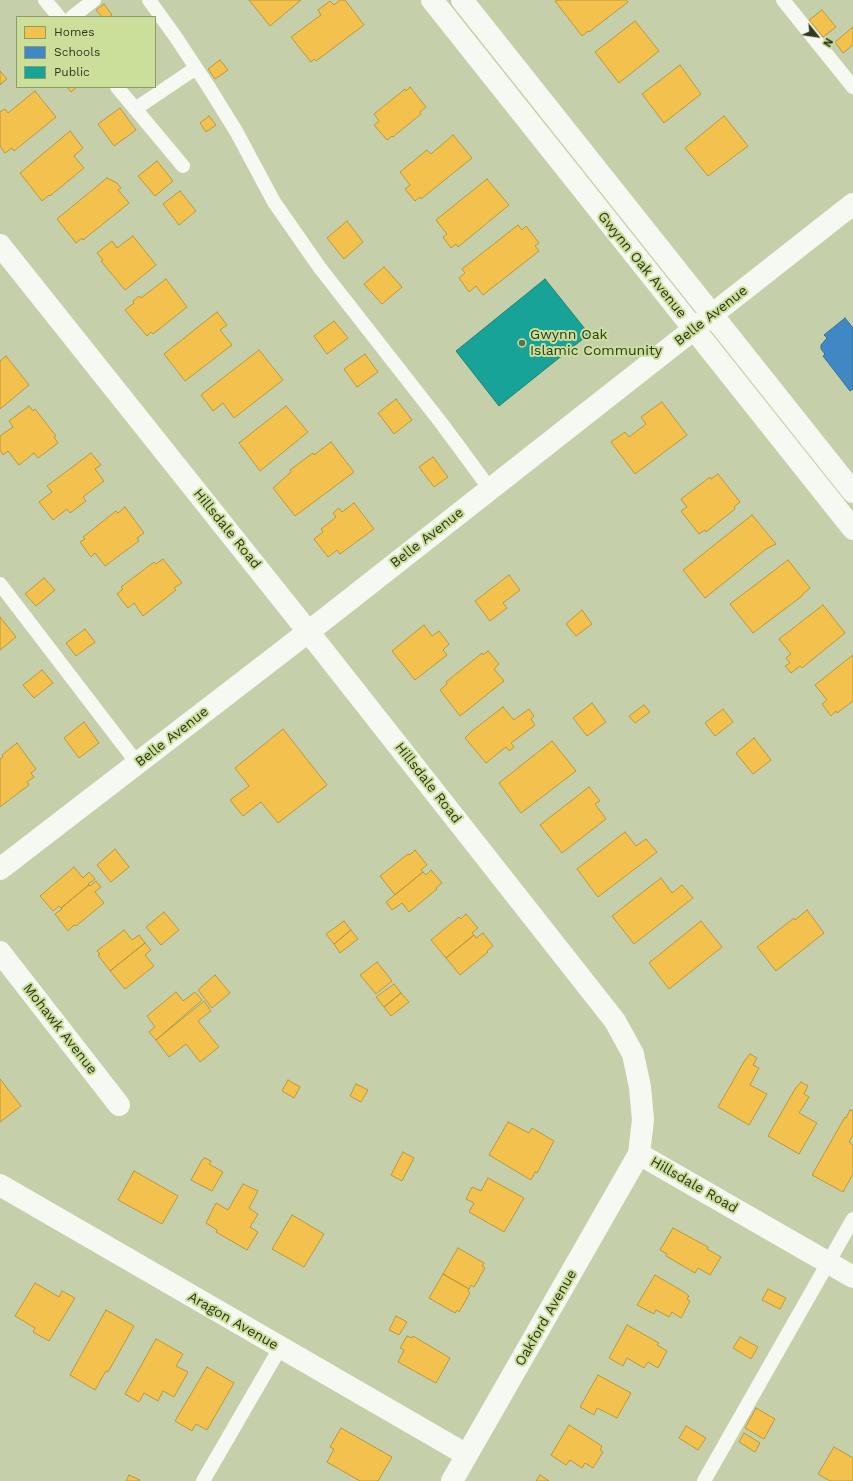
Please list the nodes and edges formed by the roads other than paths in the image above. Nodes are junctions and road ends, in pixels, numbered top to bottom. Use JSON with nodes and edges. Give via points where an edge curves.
{"nodes":[{"id":1,"x":45,"y":0,"type":"edge"},
{"id":2,"x":94,"y":0,"type":"edge"},
{"id":3,"x":149,"y":0,"type":"edge"},
{"id":4,"x":432,"y":0,"type":"edge"},
{"id":5,"x":462,"y":0,"type":"edge"},
{"id":6,"x":783,"y":0,"type":"edge"},
{"id":7,"x":58,"y":16,"type":"edge"},
{"id":8,"x":73,"y":16,"type":"edge"},
{"id":9,"x":196,"y":68,"type":"junction"},
{"id":10,"x":853,"y":87,"type":"edge"},
{"id":11,"x":118,"y":88,"type":"edge"},
{"id":12,"x":135,"y":109,"type":"junction"},
{"id":13,"x":183,"y":166,"type":"dead end"},
{"id":14,"x":853,"y":204,"type":"edge"},
{"id":15,"x":0,"y":245,"type":"edge"},
{"id":16,"x":712,"y":315,"type":"junction"},
{"id":17,"x":693,"y":329,"type":"junction"},
{"id":18,"x":490,"y":489,"type":"junction"},
{"id":19,"x":853,"y":492,"type":"edge"},
{"id":20,"x":853,"y":529,"type":"edge"},
{"id":21,"x":0,"y":584,"type":"edge"},
{"id":22,"x":308,"y":632,"type":"junction"},
{"id":23,"x":137,"y":763,"type":"junction"},
{"id":24,"x":0,"y":869,"type":"edge"},
{"id":25,"x":0,"y":952,"type":"edge"},
{"id":26,"x":119,"y":1105,"type":"dead end"},
{"id":27,"x":639,"y":1154,"type":"junction"},
{"id":28,"x":0,"y":1186,"type":"edge"},
{"id":29,"x":853,"y":1219,"type":"edge"},
{"id":30,"x":828,"y":1263,"type":"junction"},
{"id":31,"x":853,"y":1277,"type":"edge"},
{"id":32,"x":280,"y":1348,"type":"junction"},
{"id":33,"x":467,"y":1455,"type":"junction"},
{"id":34,"x":203,"y":1481,"type":"edge"},
{"id":35,"x":452,"y":1481,"type":"edge"},
{"id":36,"x":704,"y":1481,"type":"edge"}],
"edges":[{"from":1,"to":7,"type":"lane"},
{"from":2,"to":8,"type":"lane"},
{"from":3,"to":9,"type":"lane"},
{"from":4,"to":17,"type":"street","name":"Gwynn Oak Avenue"},
{"from":5,"to":16,"type":"street","name":"Gwynn Oak Avenue"},
{"from":6,"to":10,"type":"lane"},
{"from":9,"to":12,"type":"lane"},
{"from":9,"to":18,"type":"lane","via":[[236,131],[274,202],[316,262]]},
{"from":11,"to":12,"type":"lane"},
{"from":12,"to":13,"type":"lane"},
{"from":14,"to":16,"type":"street","name":"Belle Avenue"},
{"from":15,"to":22,"type":"street","name":"Hillsdale Road"},
{"from":16,"to":17,"type":"street","name":"Belle Avenue"},
{"from":16,"to":19,"type":"street","name":"Gwynn Oak Avenue"},
{"from":17,"to":18,"type":"street","name":"Belle Avenue"},
{"from":17,"to":20,"type":"street","name":"Gwynn Oak Avenue"},
{"from":18,"to":22,"type":"street","name":"Belle Avenue"},
{"from":21,"to":23,"type":"lane"},
{"from":22,"to":23,"type":"street","name":"Belle Avenue"},
{"from":22,"to":27,"type":"street","name":"Hillsdale Road","via":[[615,1021],[633,1054],[640,1086],[643,1120]]},
{"from":23,"to":24,"type":"street","name":"Belle Avenue"},
{"from":25,"to":26,"type":"street","name":"Mohawk Avenue"},
{"from":27,"to":30,"type":"street","name":"Hillsdale Road"},
{"from":27,"to":33,"type":"street","name":"Oakford Avenue"},
{"from":28,"to":32,"type":"street","name":"Aragon Avenue"},
{"from":29,"to":30,"type":"lane"},
{"from":30,"to":31,"type":"street","name":"Hillsdale Road"},
{"from":30,"to":36,"type":"lane"},
{"from":32,"to":33,"type":"street","name":"Aragon Avenue"},
{"from":32,"to":34,"type":"lane"},
{"from":33,"to":35,"type":"street","name":"Oakford Avenue"}]}
